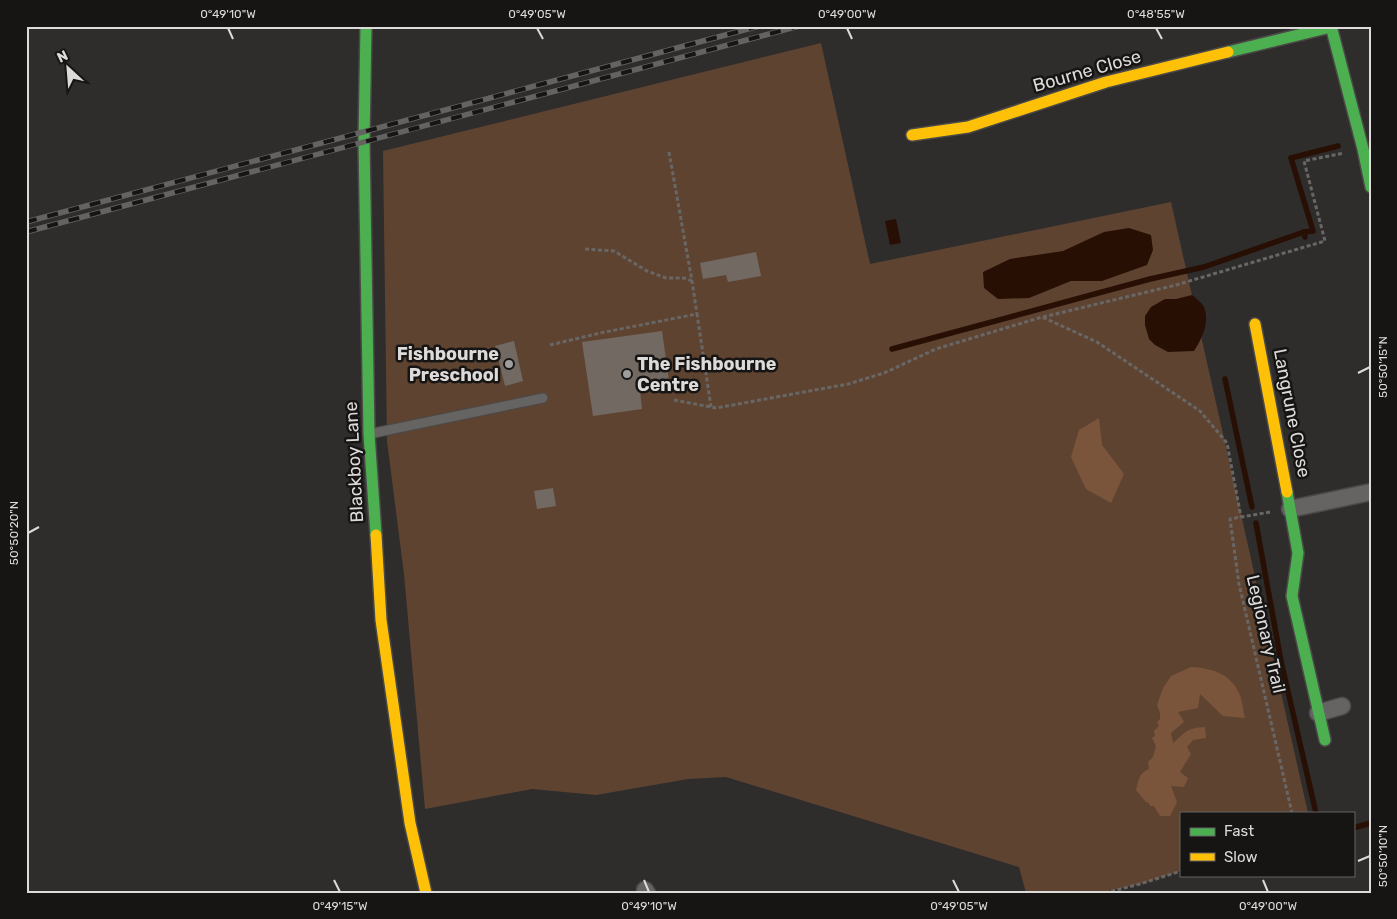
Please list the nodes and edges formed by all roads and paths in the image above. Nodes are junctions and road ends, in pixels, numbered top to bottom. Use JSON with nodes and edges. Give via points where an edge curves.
{"nodes":[{"id":1,"x":366,"y":26,"type":"edge"},
{"id":2,"x":1331,"y":27,"type":"edge"},
{"id":3,"x":912,"y":136,"type":"dead end"},
{"id":4,"x":1362,"y":149,"type":"junction"},
{"id":5,"x":669,"y":152,"type":"dead end"},
{"id":6,"x":1371,"y":187,"type":"edge"},
{"id":7,"x":585,"y":250,"type":"dead end"},
{"id":8,"x":692,"y":281,"type":"junction"},
{"id":9,"x":697,"y":314,"type":"junction"},
{"id":10,"x":1042,"y":317,"type":"junction"},
{"id":11,"x":1255,"y":324,"type":"dead end"},
{"id":12,"x":550,"y":345,"type":"dead end"},
{"id":13,"x":542,"y":398,"type":"dead end"},
{"id":14,"x":674,"y":400,"type":"dead end"},
{"id":15,"x":711,"y":407,"type":"junction"},
{"id":16,"x":369,"y":434,"type":"junction"},
{"id":17,"x":1371,"y":492,"type":"edge"},
{"id":18,"x":1290,"y":509,"type":"junction"},
{"id":19,"x":1241,"y":517,"type":"junction"},
{"id":20,"x":1342,"y":706,"type":"dead end"},
{"id":21,"x":1318,"y":713,"type":"junction"},
{"id":22,"x":1325,"y":740,"type":"dead end"},
{"id":23,"x":1292,"y":812,"type":"edge"},
{"id":24,"x":1180,"y":871,"type":"edge"},
{"id":25,"x":426,"y":893,"type":"edge"},
{"id":26,"x":1105,"y":893,"type":"edge"}],
"edges":[{"from":1,"to":16,"type":"street","name":"Blackboy Lane","via":[[364,132]]},
{"from":2,"to":3,"type":"street","name":"Bourne Close","via":[[1106,82],[968,127]]},
{"from":2,"to":4,"type":"street"},
{"from":4,"to":6,"type":"street"},
{"from":4,"to":10,"type":"path","via":[[1304,161],[1325,241],[1176,285]]},
{"from":5,"to":8,"type":"path"},
{"from":7,"to":8,"type":"path","via":[[614,251],[647,271],[666,278]]},
{"from":8,"to":9,"type":"path"},
{"from":9,"to":12,"type":"path"},
{"from":9,"to":15,"type":"path"},
{"from":10,"to":15,"type":"path","via":[[936,350],[884,373],[848,384]]},
{"from":10,"to":19,"type":"path","via":[[1096,342],[1200,411],[1227,443]]},
{"from":11,"to":18,"type":"street","name":"Langrune Close"},
{"from":13,"to":16,"type":"lane"},
{"from":14,"to":15,"type":"path"},
{"from":16,"to":25,"type":"street","name":"Blackboy Lane","via":[[381,620],[410,823]]},
{"from":17,"to":18,"type":"street"},
{"from":18,"to":19,"type":"path"},
{"from":18,"to":21,"type":"street","name":"Langrune Close","via":[[1298,553],[1292,596]]},
{"from":19,"to":23,"type":"path","name":"Legionary Trail","via":[[1230,519],[1239,584]]},
{"from":20,"to":21,"type":"street"},
{"from":21,"to":22,"type":"street","name":"Langrune Close"},
{"from":24,"to":26,"type":"path"}]}
